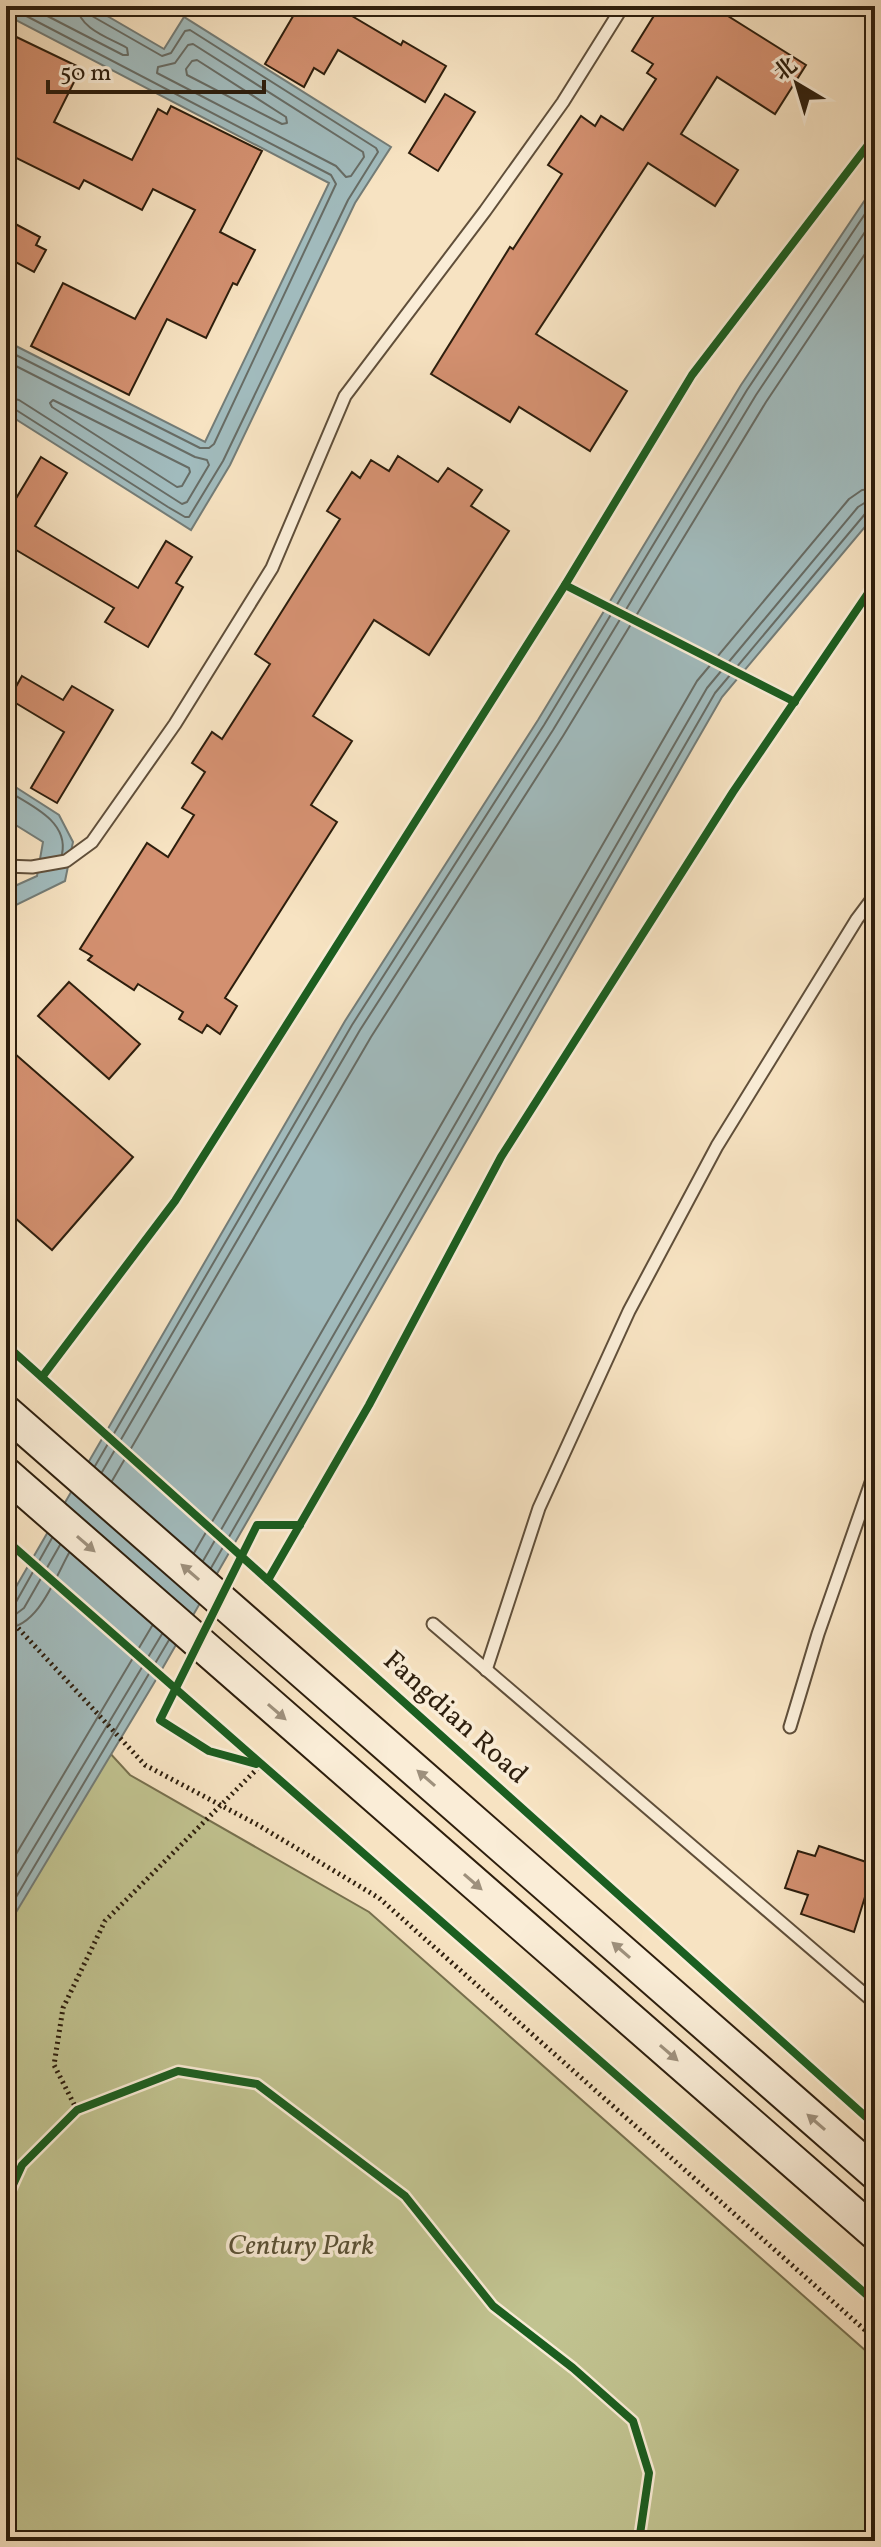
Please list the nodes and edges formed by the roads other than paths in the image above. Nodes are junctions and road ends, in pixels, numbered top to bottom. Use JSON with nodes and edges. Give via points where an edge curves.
{"nodes":[{"id":1,"x":623,"y":6,"type":"edge"},
{"id":2,"x":6,"y":866,"type":"edge"},
{"id":3,"x":875,"y":895,"type":"edge"},
{"id":4,"x":6,"y":1412,"type":"edge"},
{"id":5,"x":875,"y":1471,"type":"edge"},
{"id":6,"x":16,"y":1484,"type":"edge"},
{"id":7,"x":433,"y":1624,"type":"dead end"},
{"id":8,"x":486,"y":1670,"type":"junction"},
{"id":9,"x":790,"y":1727,"type":"dead end"},
{"id":10,"x":875,"y":2003,"type":"edge"},
{"id":11,"x":875,"y":2173,"type":"edge"},
{"id":12,"x":875,"y":2233,"type":"edge"}],
"edges":[{"from":1,"to":2,"type":"lane","via":[[563,102],[345,396],[272,568],[175,724],[92,842],[66,861]]},
{"from":3,"to":8,"type":"lane","via":[[717,1146],[629,1311],[539,1508]]},
{"from":11,"to":4,"type":"main road","one_way":true},
{"from":5,"to":9,"type":"lane"},
{"from":6,"to":12,"type":"main road","one_way":true},
{"from":7,"to":8,"type":"lane"},
{"from":8,"to":10,"type":"lane"}]}
